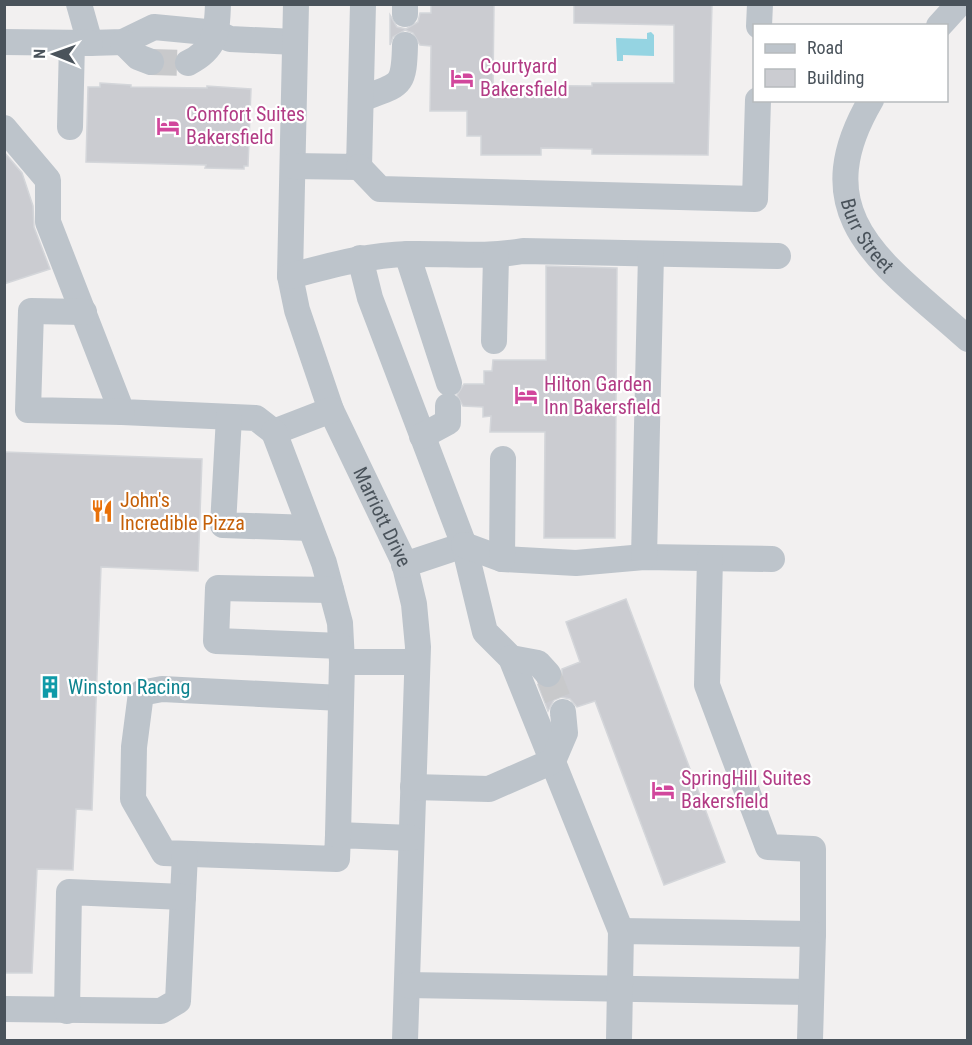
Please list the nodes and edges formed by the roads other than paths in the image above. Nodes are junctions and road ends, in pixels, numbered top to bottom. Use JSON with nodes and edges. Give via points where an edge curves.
{"nodes":[{"id":1,"x":78,"y":4,"type":"edge"},
{"id":2,"x":218,"y":4,"type":"edge"},
{"id":3,"x":296,"y":4,"type":"edge"},
{"id":4,"x":363,"y":4,"type":"edge"},
{"id":5,"x":760,"y":4,"type":"edge"},
{"id":6,"x":759,"y":24,"type":"edge"},
{"id":7,"x":217,"y":33,"type":"junction"},
{"id":8,"x":4,"y":42,"type":"edge"},
{"id":9,"x":123,"y":42,"type":"junction"},
{"id":10,"x":295,"y":42,"type":"junction"},
{"id":11,"x":81,"y":43,"type":"junction"},
{"id":12,"x":405,"y":45,"type":"dead end"},
{"id":13,"x":151,"y":62,"type":"tunnel mouth"},
{"id":14,"x":188,"y":63,"type":"tunnel mouth"},
{"id":15,"x":360,"y":99,"type":"junction"},
{"id":16,"x":758,"y":102,"type":"edge"},
{"id":17,"x":870,"y":102,"type":"edge"},
{"id":18,"x":70,"y":127,"type":"dead end"},
{"id":19,"x":4,"y":128,"type":"edge"},
{"id":20,"x":293,"y":166,"type":"junction"},
{"id":21,"x":359,"y":167,"type":"junction"},
{"id":22,"x":407,"y":254,"type":"junction"},
{"id":23,"x":651,"y":254,"type":"junction"},
{"id":24,"x":496,"y":256,"type":"junction"},
{"id":25,"x":778,"y":256,"type":"dead end"},
{"id":26,"x":360,"y":258,"type":"junction"},
{"id":27,"x":290,"y":276,"type":"junction"},
{"id":28,"x":84,"y":312,"type":"junction"},
{"id":29,"x":968,"y":339,"type":"edge"},
{"id":30,"x":494,"y":341,"type":"dead end"},
{"id":31,"x":332,"y":410,"type":"junction"},
{"id":32,"x":122,"y":412,"type":"junction"},
{"id":33,"x":229,"y":417,"type":"junction"},
{"id":34,"x":274,"y":432,"type":"junction"},
{"id":35,"x":422,"y":436,"type":"junction"},
{"id":36,"x":503,"y":459,"type":"dead end"},
{"id":37,"x":310,"y":528,"type":"junction"},
{"id":38,"x":464,"y":545,"type":"junction"},
{"id":39,"x":644,"y":557,"type":"junction"},
{"id":40,"x":710,"y":558,"type":"junction"},
{"id":41,"x":502,"y":559,"type":"junction"},
{"id":42,"x":772,"y":559,"type":"dead end"},
{"id":43,"x":404,"y":565,"type":"junction"},
{"id":44,"x":331,"y":590,"type":"junction"},
{"id":45,"x":342,"y":654,"type":"junction"},
{"id":46,"x":511,"y":658,"type":"junction"},
{"id":47,"x":417,"y":662,"type":"junction"},
{"id":48,"x":548,"y":674,"type":"tunnel mouth"},
{"id":49,"x":341,"y":698,"type":"junction"},
{"id":50,"x":563,"y":712,"type":"tunnel mouth"},
{"id":51,"x":553,"y":761,"type":"junction"},
{"id":52,"x":413,"y":788,"type":"junction"},
{"id":53,"x":338,"y":835,"type":"junction"},
{"id":54,"x":411,"y":838,"type":"junction"},
{"id":55,"x":185,"y":854,"type":"junction"},
{"id":56,"x":183,"y":897,"type":"junction"},
{"id":57,"x":621,"y":931,"type":"junction"},
{"id":58,"x":813,"y":934,"type":"junction"},
{"id":59,"x":406,"y":985,"type":"junction"},
{"id":60,"x":620,"y":989,"type":"junction"},
{"id":61,"x":811,"y":992,"type":"junction"},
{"id":62,"x":4,"y":1010,"type":"edge"},
{"id":63,"x":67,"y":1011,"type":"junction"},
{"id":64,"x":405,"y":1041,"type":"edge"},
{"id":65,"x":619,"y":1041,"type":"edge"},
{"id":66,"x":810,"y":1041,"type":"edge"}],
"edges":[{"from":1,"to":11,"type":"street"},
{"from":2,"to":7,"type":"street"},
{"from":3,"to":10,"type":"street","name":"Marriott Drive"},
{"from":4,"to":15,"type":"street"},
{"from":5,"to":6,"type":"street"},
{"from":7,"to":9,"type":"street","via":[[154,27]]},
{"from":7,"to":10,"type":"street","via":[[230,39]]},
{"from":7,"to":14,"type":"street","via":[[203,56]]},
{"from":8,"to":11,"type":"street"},
{"from":9,"to":11,"type":"street"},
{"from":9,"to":13,"type":"street","via":[[138,57]]},
{"from":10,"to":20,"type":"street","name":"Marriott Drive"},
{"from":11,"to":18,"type":"street"},
{"from":12,"to":15,"type":"street","via":[[404,74],[395,86]]},
{"from":15,"to":21,"type":"street"},
{"from":16,"to":21,"type":"street","via":[[755,199],[380,189]]},
{"from":17,"to":29,"type":"street","name":"Burr Street","via":[[855,128],[848,157],[845,194],[857,230],[870,249]]},
{"from":19,"to":28,"type":"street","via":[[48,180],[48,222]]},
{"from":20,"to":21,"type":"street"},
{"from":20,"to":27,"type":"street","name":"Marriott Drive"},
{"from":22,"to":24,"type":"street"},
{"from":22,"to":26,"type":"street"},
{"from":22,"to":35,"type":"street","via":[[449,395],[448,422]]},
{"from":23,"to":24,"type":"street","via":[[523,251]]},
{"from":23,"to":25,"type":"street"},
{"from":23,"to":39,"type":"street"},
{"from":24,"to":30,"type":"street"},
{"from":26,"to":27,"type":"street"},
{"from":26,"to":35,"type":"street","via":[[370,298]]},
{"from":27,"to":31,"type":"street","name":"Marriott Drive","via":[[297,310]]},
{"from":28,"to":32,"type":"street"},
{"from":28,"to":32,"type":"street","via":[[31,311],[28,410]]},
{"from":31,"to":34,"type":"street"},
{"from":31,"to":43,"type":"street","name":"Marriott Drive"},
{"from":32,"to":33,"type":"street"},
{"from":33,"to":34,"type":"street","via":[[256,418]]},
{"from":33,"to":37,"type":"street","via":[[223,525]]},
{"from":34,"to":37,"type":"street"},
{"from":35,"to":38,"type":"street"},
{"from":36,"to":41,"type":"street"},
{"from":37,"to":44,"type":"street"},
{"from":38,"to":41,"type":"street"},
{"from":38,"to":43,"type":"street"},
{"from":38,"to":46,"type":"street","via":[[485,632]]},
{"from":39,"to":40,"type":"street"},
{"from":39,"to":41,"type":"street","via":[[576,563]]},
{"from":40,"to":42,"type":"street"},
{"from":40,"to":58,"type":"street","via":[[707,685],[768,847],[813,849]]},
{"from":43,"to":47,"type":"street","name":"Marriott Drive","via":[[414,604]]},
{"from":44,"to":45,"type":"street","via":[[340,623]]},
{"from":44,"to":45,"type":"street","via":[[218,588],[216,641]]},
{"from":45,"to":47,"type":"street"},
{"from":45,"to":49,"type":"street"},
{"from":46,"to":48,"type":"street","via":[[538,663]]},
{"from":46,"to":51,"type":"street"},
{"from":47,"to":52,"type":"street","name":"Marriott Drive"},
{"from":49,"to":53,"type":"street"},
{"from":49,"to":55,"type":"street","via":[[162,689],[141,693],[133,799],[164,853]]},
{"from":50,"to":51,"type":"street","via":[[565,733]]},
{"from":51,"to":52,"type":"street","via":[[489,789]]},
{"from":51,"to":57,"type":"street"},
{"from":52,"to":54,"type":"street","name":"Marriott Drive"},
{"from":53,"to":54,"type":"street"},
{"from":53,"to":55,"type":"street","via":[[337,859]]},
{"from":54,"to":59,"type":"street","name":"Marriott Drive"},
{"from":55,"to":56,"type":"street"},
{"from":56,"to":63,"type":"street","via":[[178,1001],[161,1011]]},
{"from":56,"to":63,"type":"street","via":[[69,892]]},
{"from":57,"to":58,"type":"street"},
{"from":57,"to":60,"type":"street"},
{"from":58,"to":61,"type":"street"},
{"from":59,"to":60,"type":"street"},
{"from":59,"to":64,"type":"street","name":"Marriott Drive"},
{"from":60,"to":61,"type":"street"},
{"from":60,"to":65,"type":"street"},
{"from":61,"to":66,"type":"street"},
{"from":62,"to":63,"type":"street"}]}
